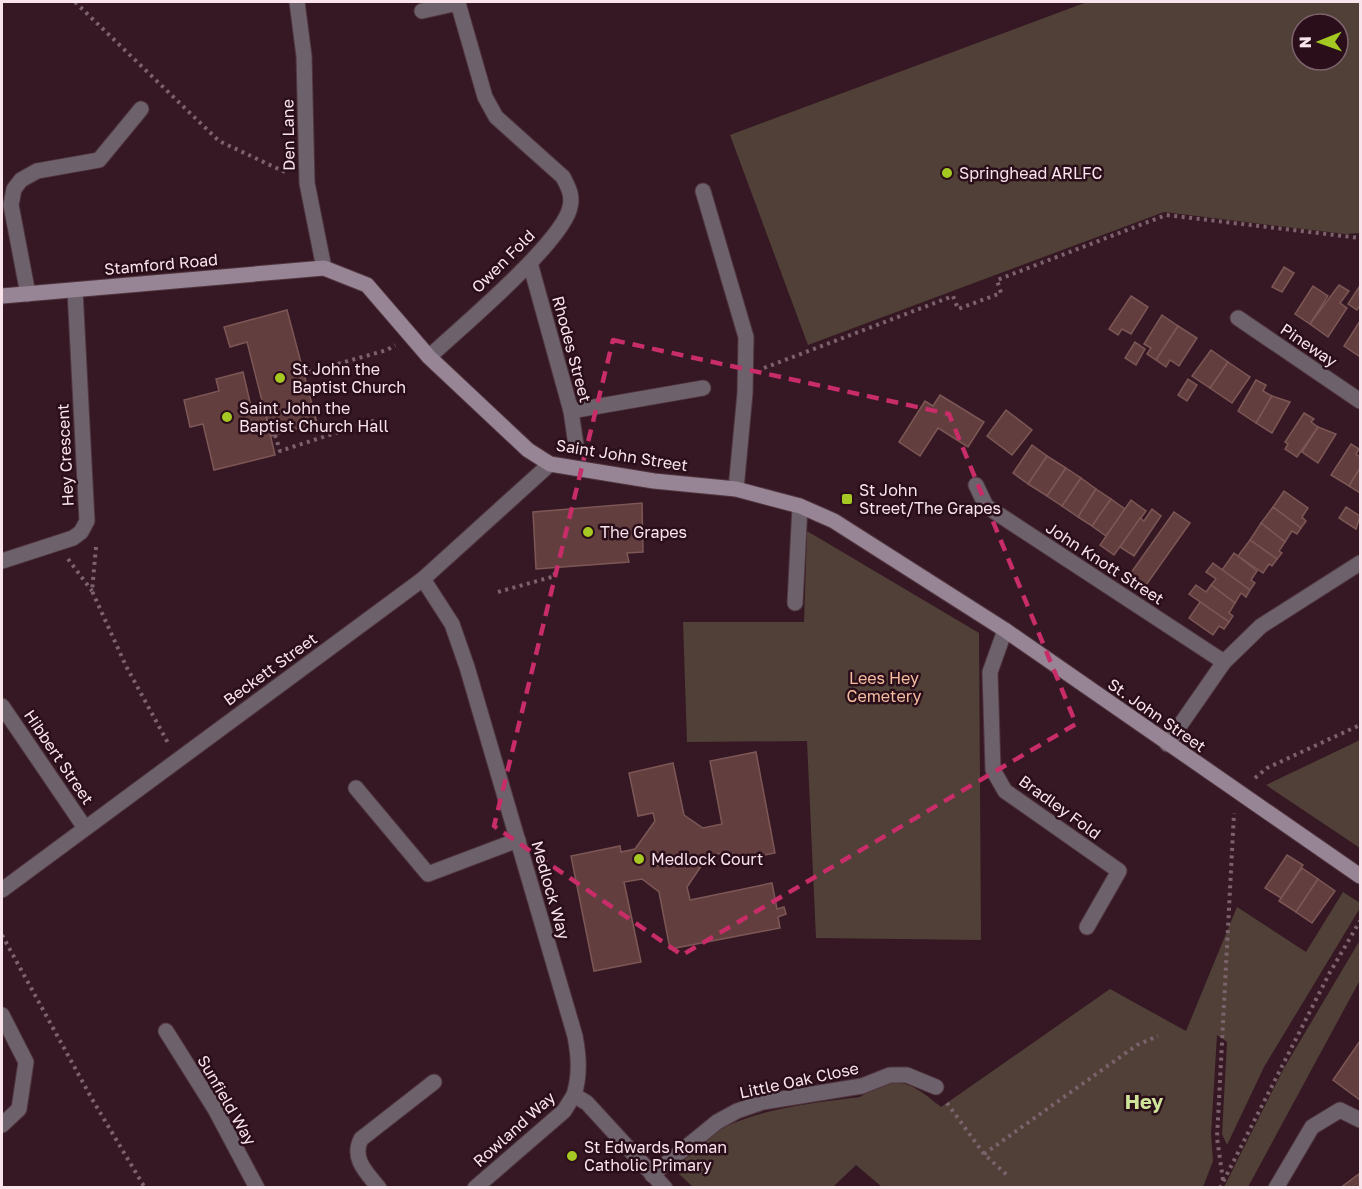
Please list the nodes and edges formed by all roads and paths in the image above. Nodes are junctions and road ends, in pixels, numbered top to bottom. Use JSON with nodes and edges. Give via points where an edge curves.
{"nodes":[{"id":1,"x":75,"y":2,"type":"edge"},
{"id":2,"x":297,"y":2,"type":"edge"},
{"id":3,"x":422,"y":11,"type":"dead end"},
{"id":4,"x":141,"y":109,"type":"dead end"},
{"id":5,"x":307,"y":183,"type":"junction"},
{"id":6,"x":703,"y":191,"type":"dead end"},
{"id":7,"x":1360,"y":238,"type":"edge"},
{"id":8,"x":530,"y":263,"type":"junction"},
{"id":9,"x":324,"y":268,"type":"junction"},
{"id":10,"x":75,"y":290,"type":"junction"},
{"id":11,"x":28,"y":294,"type":"junction"},
{"id":12,"x":2,"y":296,"type":"edge"},
{"id":13,"x":1238,"y":318,"type":"dead end"},
{"id":14,"x":411,"y":336,"type":"junction"},
{"id":15,"x":429,"y":357,"type":"junction"},
{"id":16,"x":309,"y":372,"type":"dead end"},
{"id":17,"x":746,"y":375,"type":"junction"},
{"id":18,"x":703,"y":388,"type":"dead end"},
{"id":19,"x":1360,"y":401,"type":"edge"},
{"id":20,"x":571,"y":411,"type":"junction"},
{"id":21,"x":376,"y":420,"type":"dead end"},
{"id":22,"x":275,"y":435,"type":"dead end"},
{"id":23,"x":576,"y":445,"type":"dead end"},
{"id":24,"x":550,"y":464,"type":"junction"},
{"id":25,"x":976,"y":485,"type":"dead end"},
{"id":26,"x":736,"y":489,"type":"junction"},
{"id":27,"x":800,"y":506,"type":"junction"},
{"id":28,"x":84,"y":527,"type":"junction"},
{"id":29,"x":58,"y":543,"type":"junction"},
{"id":30,"x":2,"y":561,"type":"edge"},
{"id":31,"x":1360,"y":562,"type":"edge"},
{"id":32,"x":554,"y":568,"type":"dead end"},
{"id":33,"x":423,"y":579,"type":"junction"},
{"id":34,"x":932,"y":583,"type":"joint"},
{"id":35,"x":92,"y":591,"type":"junction"},
{"id":36,"x":498,"y":592,"type":"dead end"},
{"id":37,"x":795,"y":603,"type":"dead end"},
{"id":38,"x":1005,"y":630,"type":"junction"},
{"id":39,"x":1224,"y":662,"type":"junction"},
{"id":40,"x":2,"y":706,"type":"edge"},
{"id":41,"x":1360,"y":725,"type":"edge"},
{"id":42,"x":1167,"y":744,"type":"junction"},
{"id":43,"x":177,"y":759,"type":"junction"},
{"id":44,"x":356,"y":788,"type":"dead end"},
{"id":45,"x":1237,"y":793,"type":"junction"},
{"id":46,"x":85,"y":828,"type":"junction"},
{"id":47,"x":518,"y":840,"type":"junction"},
{"id":48,"x":1357,"y":873,"type":"edge"},
{"id":49,"x":2,"y":890,"type":"edge"},
{"id":50,"x":1360,"y":921,"type":"edge"},
{"id":51,"x":1087,"y":927,"type":"dead end"},
{"id":52,"x":2,"y":935,"type":"edge"},
{"id":53,"x":2,"y":1015,"type":"edge"},
{"id":54,"x":166,"y":1031,"type":"dead end"},
{"id":55,"x":1158,"y":1036,"type":"dead end"},
{"id":56,"x":434,"y":1082,"type":"dead end"},
{"id":57,"x":936,"y":1087,"type":"joint"},
{"id":58,"x":574,"y":1095,"type":"junction"},
{"id":59,"x":1360,"y":1120,"type":"edge"},
{"id":60,"x":2,"y":1125,"type":"edge"},
{"id":61,"x":984,"y":1154,"type":"junction"},
{"id":62,"x":652,"y":1175,"type":"junction"},
{"id":63,"x":1008,"y":1176,"type":"dead end"},
{"id":64,"x":1223,"y":1180,"type":"junction"},
{"id":65,"x":145,"y":1188,"type":"edge"},
{"id":66,"x":257,"y":1188,"type":"edge"},
{"id":67,"x":379,"y":1188,"type":"edge"},
{"id":68,"x":475,"y":1188,"type":"edge"},
{"id":69,"x":665,"y":1188,"type":"edge"},
{"id":70,"x":1220,"y":1188,"type":"edge"},
{"id":71,"x":1276,"y":1188,"type":"edge"}],
"edges":[{"from":1,"to":5,"type":"path","via":[[219,141]]},
{"from":2,"to":5,"type":"street","name":"Den Lane","via":[[304,56]]},
{"from":3,"to":8,"type":"street","name":"Owen Fold","via":[[458,3],[485,97],[496,117],[562,177],[571,194],[563,225]]},
{"from":4,"to":11,"type":"street","via":[[99,160],[37,171],[14,189],[10,205]]},
{"from":5,"to":9,"type":"street","name":"Den Lane"},
{"from":6,"to":17,"type":"street","via":[[746,337]]},
{"from":7,"to":17,"type":"path","via":[[1166,215],[997,280],[1001,293],[958,309],[953,296]]},
{"from":8,"to":15,"type":"street","name":"Owen Fold"},
{"from":8,"to":20,"type":"street","name":"Rhodes Street"},
{"from":9,"to":10,"type":"street","name":"Stamford Road"},
{"from":9,"to":14,"type":"street","name":"Saint John Street","via":[[367,285]]},
{"from":10,"to":11,"type":"street","name":"Stamford Road"},
{"from":10,"to":28,"type":"street","name":"Hey Crescent","via":[[87,521]]},
{"from":11,"to":12,"type":"street","name":"Stamford Road"},
{"from":13,"to":19,"type":"street","name":"Pineway"},
{"from":14,"to":15,"type":"street","name":"Saint John Street"},
{"from":14,"to":16,"type":"path","via":[[387,350]]},
{"from":15,"to":24,"type":"street","name":"Saint John Street","via":[[528,450]]},
{"from":17,"to":26,"type":"street"},
{"from":18,"to":20,"type":"street"},
{"from":20,"to":23,"type":"street","name":"Rhodes Street"},
{"from":21,"to":22,"type":"path","via":[[280,451]]},
{"from":24,"to":26,"type":"street","name":"Saint John Street"},
{"from":24,"to":33,"type":"street","name":"Beckett Street"},
{"from":25,"to":39,"type":"street","name":"John Knott Street","via":[[986,506]]},
{"from":26,"to":27,"type":"street","name":"Saint John Street"},
{"from":27,"to":34,"type":"street","name":"Saint John Street","via":[[834,520]]},
{"from":27,"to":37,"type":"street"},
{"from":28,"to":29,"type":"street","name":"Hey Crescent","via":[[74,538]]},
{"from":28,"to":35,"type":"path","via":[[96,540]]},
{"from":29,"to":30,"type":"street","name":"Hey Crescent"},
{"from":29,"to":35,"type":"path"},
{"from":31,"to":39,"type":"street","via":[[1261,627]]},
{"from":32,"to":36,"type":"path","via":[[555,576]]},
{"from":33,"to":43,"type":"street","name":"Beckett Street"},
{"from":33,"to":47,"type":"street","name":"Medlock Way","via":[[452,624]]},
{"from":34,"to":38,"type":"street","name":"St. John Street"},
{"from":35,"to":43,"type":"path","via":[[126,666]]},
{"from":38,"to":42,"type":"street","name":"St. John Street"},
{"from":38,"to":51,"type":"street","name":"Bradley Fold","via":[[990,672],[993,770],[1005,791],[1119,871]]},
{"from":39,"to":42,"type":"street"},
{"from":40,"to":46,"type":"street","name":"Hibbert Street"},
{"from":41,"to":45,"type":"path","via":[[1267,768]]},
{"from":42,"to":45,"type":"street","name":"St. John Street"},
{"from":43,"to":46,"type":"street","name":"Beckett Street"},
{"from":44,"to":47,"type":"street","via":[[428,874]]},
{"from":45,"to":48,"type":"street","name":"St. John Street"},
{"from":45,"to":64,"type":"path","via":[[1232,823],[1217,1137]]},
{"from":46,"to":49,"type":"street","name":"Beckett Street"},
{"from":47,"to":58,"type":"street","name":"Medlock Way","via":[[575,1036],[579,1062]]},
{"from":50,"to":64,"type":"path"},
{"from":52,"to":65,"type":"path"},
{"from":53,"to":60,"type":"street","via":[[26,1062],[19,1109]]},
{"from":54,"to":66,"type":"street","name":"Sunfield Way","via":[[215,1109]]},
{"from":55,"to":61,"type":"path","via":[[1137,1044]]},
{"from":56,"to":67,"type":"street","via":[[361,1139],[357,1149],[359,1160]]},
{"from":57,"to":61,"type":"path"},
{"from":57,"to":62,"type":"street","name":"Little Oak Close","via":[[907,1075],[890,1076],[862,1086],[763,1102],[717,1122]]},
{"from":58,"to":62,"type":"street","via":[[587,1103]]},
{"from":58,"to":68,"type":"street","name":"Rowland Way","via":[[564,1111]]},
{"from":59,"to":71,"type":"street","via":[[1340,1110],[1312,1127]]},
{"from":61,"to":63,"type":"path"},
{"from":62,"to":69,"type":"street"},
{"from":64,"to":70,"type":"path"}]}
